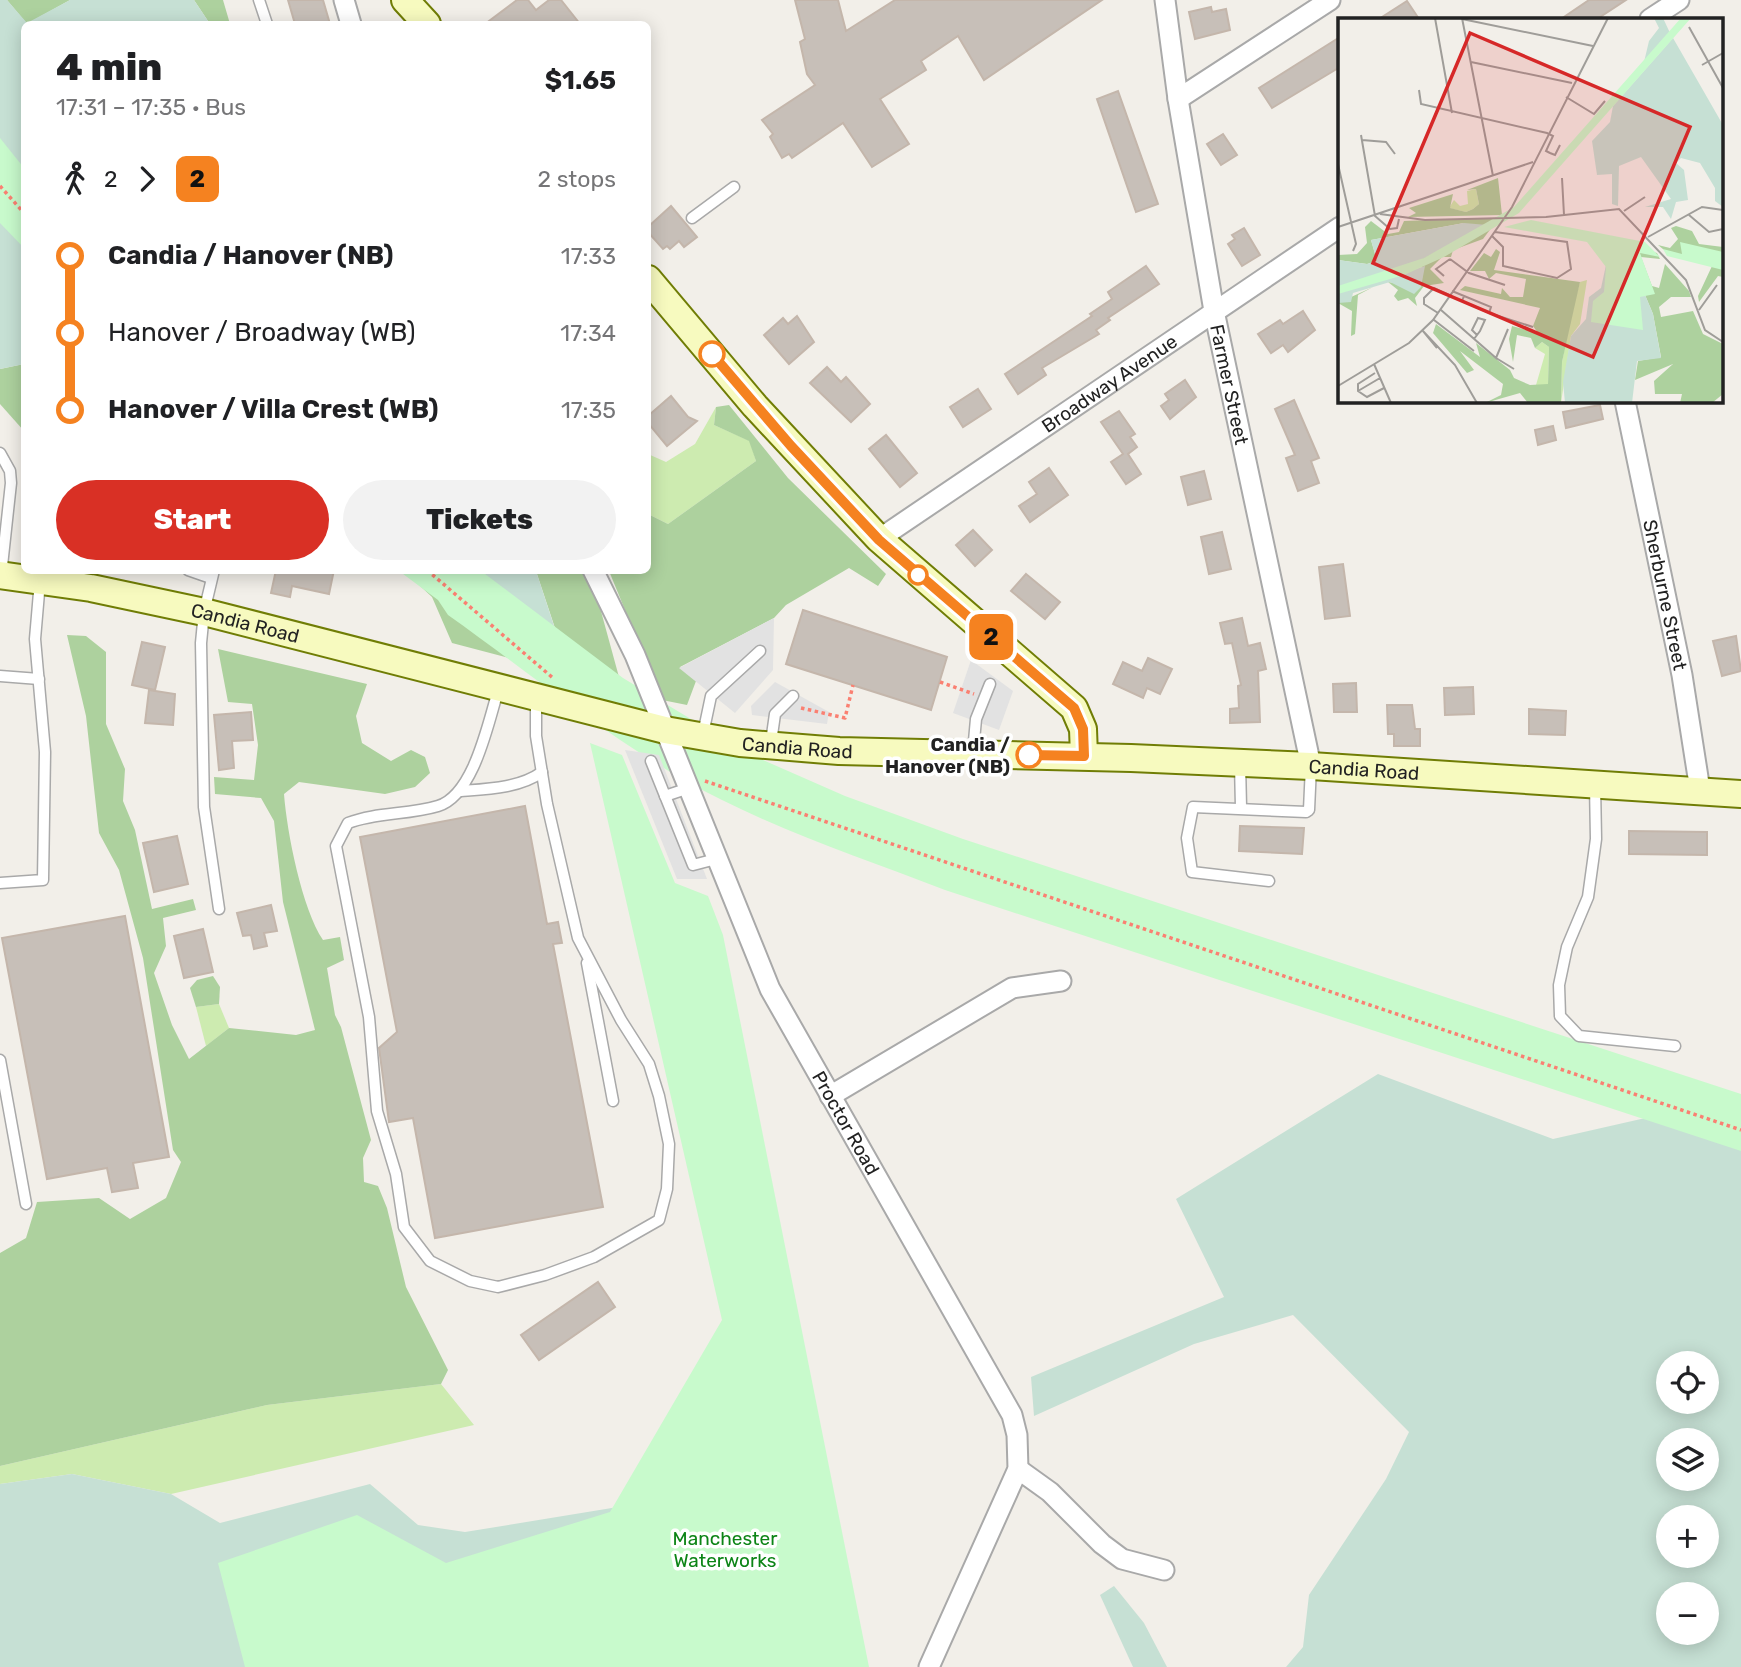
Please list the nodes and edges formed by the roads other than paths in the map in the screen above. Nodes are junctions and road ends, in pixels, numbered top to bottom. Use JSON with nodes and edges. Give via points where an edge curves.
{"nodes":[{"id":1,"x":259,"y":0,"type":"edge"},
{"id":2,"x":344,"y":0,"type":"edge"},
{"id":3,"x":405,"y":0,"type":"edge"},
{"id":4,"x":1165,"y":0,"type":"edge"},
{"id":5,"x":1330,"y":0,"type":"edge"},
{"id":6,"x":1679,"y":0,"type":"edge"},
{"id":7,"x":1652,"y":18,"type":"edge"},
{"id":8,"x":266,"y":21,"type":"edge"},
{"id":9,"x":350,"y":21,"type":"edge"},
{"id":10,"x":424,"y":21,"type":"edge"},
{"id":11,"x":1178,"y":99,"type":"junction"},
{"id":12,"x":734,"y":187,"type":"dead end"},
{"id":13,"x":692,"y":218,"type":"dead end"},
{"id":14,"x":1338,"y":228,"type":"edge"},
{"id":15,"x":651,"y":283,"type":"edge"},
{"id":16,"x":1214,"y":311,"type":"junction"},
{"id":17,"x":1625,"y":402,"type":"edge"},
{"id":18,"x":0,"y":453,"type":"edge"},
{"id":19,"x":879,"y":540,"type":"junction"},
{"id":20,"x":212,"y":574,"type":"edge"},
{"id":21,"x":595,"y":574,"type":"edge"},
{"id":22,"x":0,"y":575,"type":"edge"},
{"id":23,"x":40,"y":580,"type":"junction"},
{"id":24,"x":204,"y":612,"type":"junction"},
{"id":25,"x":761,"y":651,"type":"dead end"},
{"id":26,"x":0,"y":676,"type":"edge"},
{"id":27,"x":39,"y":679,"type":"junction"},
{"id":28,"x":990,"y":684,"type":"dead end"},
{"id":29,"x":499,"y":687,"type":"junction"},
{"id":30,"x":545,"y":687,"type":"junction"},
{"id":31,"x":789,"y":700,"type":"road end"},
{"id":32,"x":665,"y":730,"type":"junction"},
{"id":33,"x":702,"y":738,"type":"junction"},
{"id":34,"x":771,"y":746,"type":"junction"},
{"id":35,"x":973,"y":756,"type":"junction"},
{"id":36,"x":1084,"y":756,"type":"junction"},
{"id":37,"x":651,"y":761,"type":"dead end"},
{"id":38,"x":1240,"y":763,"type":"junction"},
{"id":39,"x":1311,"y":766,"type":"junction"},
{"id":40,"x":542,"y":772,"type":"junction"},
{"id":41,"x":696,"y":784,"type":"junction"},
{"id":42,"x":1595,"y":784,"type":"junction"},
{"id":43,"x":1700,"y":790,"type":"junction"},
{"id":44,"x":461,"y":791,"type":"junction"},
{"id":45,"x":1741,"y":794,"type":"edge"},
{"id":46,"x":665,"y":796,"type":"junction"},
{"id":47,"x":1241,"y":807,"type":"junction"},
{"id":48,"x":716,"y":859,"type":"junction"},
{"id":49,"x":1269,"y":881,"type":"dead end"},
{"id":50,"x":0,"y":883,"type":"edge"},
{"id":51,"x":219,"y":909,"type":"dead end"},
{"id":52,"x":585,"y":951,"type":"junction"},
{"id":53,"x":1060,"y":981,"type":"dead end"},
{"id":54,"x":1675,"y":1046,"type":"dead end"},
{"id":55,"x":0,"y":1059,"type":"edge"},
{"id":56,"x":830,"y":1096,"type":"junction"},
{"id":57,"x":613,"y":1101,"type":"dead end"},
{"id":58,"x":26,"y":1205,"type":"dead end"},
{"id":59,"x":1018,"y":1469,"type":"junction"},
{"id":60,"x":1164,"y":1570,"type":"dead end"},
{"id":61,"x":929,"y":1667,"type":"edge"}],
"edges":[{"from":1,"to":8,"type":"lane"},
{"from":2,"to":9,"type":"street"},
{"from":3,"to":10,"type":"main road"},
{"from":4,"to":11,"type":"street","name":"Farmer Street"},
{"from":5,"to":11,"type":"street"},
{"from":6,"to":7,"type":"street"},
{"from":11,"to":16,"type":"street","name":"Farmer Street"},
{"from":12,"to":13,"type":"lane"},
{"from":14,"to":16,"type":"street","name":"Broadway Avenue"},
{"from":15,"to":19,"type":"main road","via":[[755,406]]},
{"from":16,"to":19,"type":"street","name":"Broadway Avenue"},
{"from":16,"to":39,"type":"street","name":"Farmer Street"},
{"from":17,"to":43,"type":"street","name":"Sherburne Street","via":[[1682,675]]},
{"from":18,"to":22,"type":"lane","via":[[11,483]]},
{"from":19,"to":36,"type":"main road","via":[[1074,708],[1083,729]]},
{"from":20,"to":24,"type":"lane"},
{"from":21,"to":32,"type":"street","name":"Proctor Road"},
{"from":22,"to":23,"type":"main road","name":"Candia Road"},
{"from":23,"to":24,"type":"main road","name":"Candia Road","via":[[92,584]]},
{"from":23,"to":27,"type":"lane","via":[[35,639]]},
{"from":24,"to":29,"type":"main road","name":"Candia Road"},
{"from":24,"to":51,"type":"lane","via":[[204,807]]},
{"from":25,"to":33,"type":"lane","via":[[711,696]]},
{"from":26,"to":27,"type":"lane"},
{"from":27,"to":50,"type":"lane","via":[[45,752],[43,880]]},
{"from":28,"to":35,"type":"lane","via":[[976,719]]},
{"from":29,"to":30,"type":"main road","name":"Candia Road"},
{"from":29,"to":44,"type":"lane"},
{"from":30,"to":32,"type":"main road","name":"Candia Road"},
{"from":30,"to":40,"type":"lane","via":[[536,736]]},
{"from":31,"to":34,"type":"lane","via":[[775,714]]},
{"from":32,"to":33,"type":"main road","name":"Candia Road"},
{"from":32,"to":41,"type":"street","name":"Proctor Road"},
{"from":33,"to":34,"type":"main road","name":"Candia Road"},
{"from":34,"to":35,"type":"main road","name":"Candia Road"},
{"from":35,"to":36,"type":"main road","name":"Candia Road"},
{"from":36,"to":38,"type":"main road","name":"Candia Road"},
{"from":37,"to":46,"type":"lane"},
{"from":38,"to":39,"type":"main road","name":"Candia Road"},
{"from":38,"to":47,"type":"lane"},
{"from":39,"to":42,"type":"main road","name":"Candia Road"},
{"from":39,"to":47,"type":"lane","via":[[1306,812]]},
{"from":40,"to":44,"type":"lane","via":[[508,786]]},
{"from":40,"to":52,"type":"lane","via":[[568,898]]},
{"from":41,"to":46,"type":"lane"},
{"from":41,"to":48,"type":"street","name":"Proctor Road"},
{"from":42,"to":43,"type":"main road","name":"Candia Road"},
{"from":42,"to":54,"type":"lane","via":[[1596,839],[1588,897],[1567,947],[1559,985],[1560,1016],[1578,1036]]},
{"from":43,"to":45,"type":"main road","name":"Candia Road"},
{"from":44,"to":52,"type":"lane","via":[[439,806],[370,815],[348,823],[336,846],[369,1017],[377,1111],[396,1174],[404,1227],[430,1261],[470,1280],[498,1287],[545,1275],[594,1257],[659,1220],[667,1189],[669,1144],[659,1096],[649,1064]]},
{"from":46,"to":48,"type":"lane","via":[[693,865]]},
{"from":47,"to":49,"type":"lane","via":[[1193,807],[1187,838],[1192,872]]},
{"from":48,"to":56,"type":"street","name":"Proctor Road","via":[[770,989]]},
{"from":52,"to":57,"type":"lane"},
{"from":53,"to":56,"type":"street","via":[[1012,988]]},
{"from":55,"to":58,"type":"lane"},
{"from":56,"to":59,"type":"street","name":"Proctor Road","via":[[1000,1391],[1017,1435]]},
{"from":59,"to":60,"type":"street","via":[[1050,1492],[1122,1559]]},
{"from":59,"to":61,"type":"street","name":"Proctor Road"}]}
